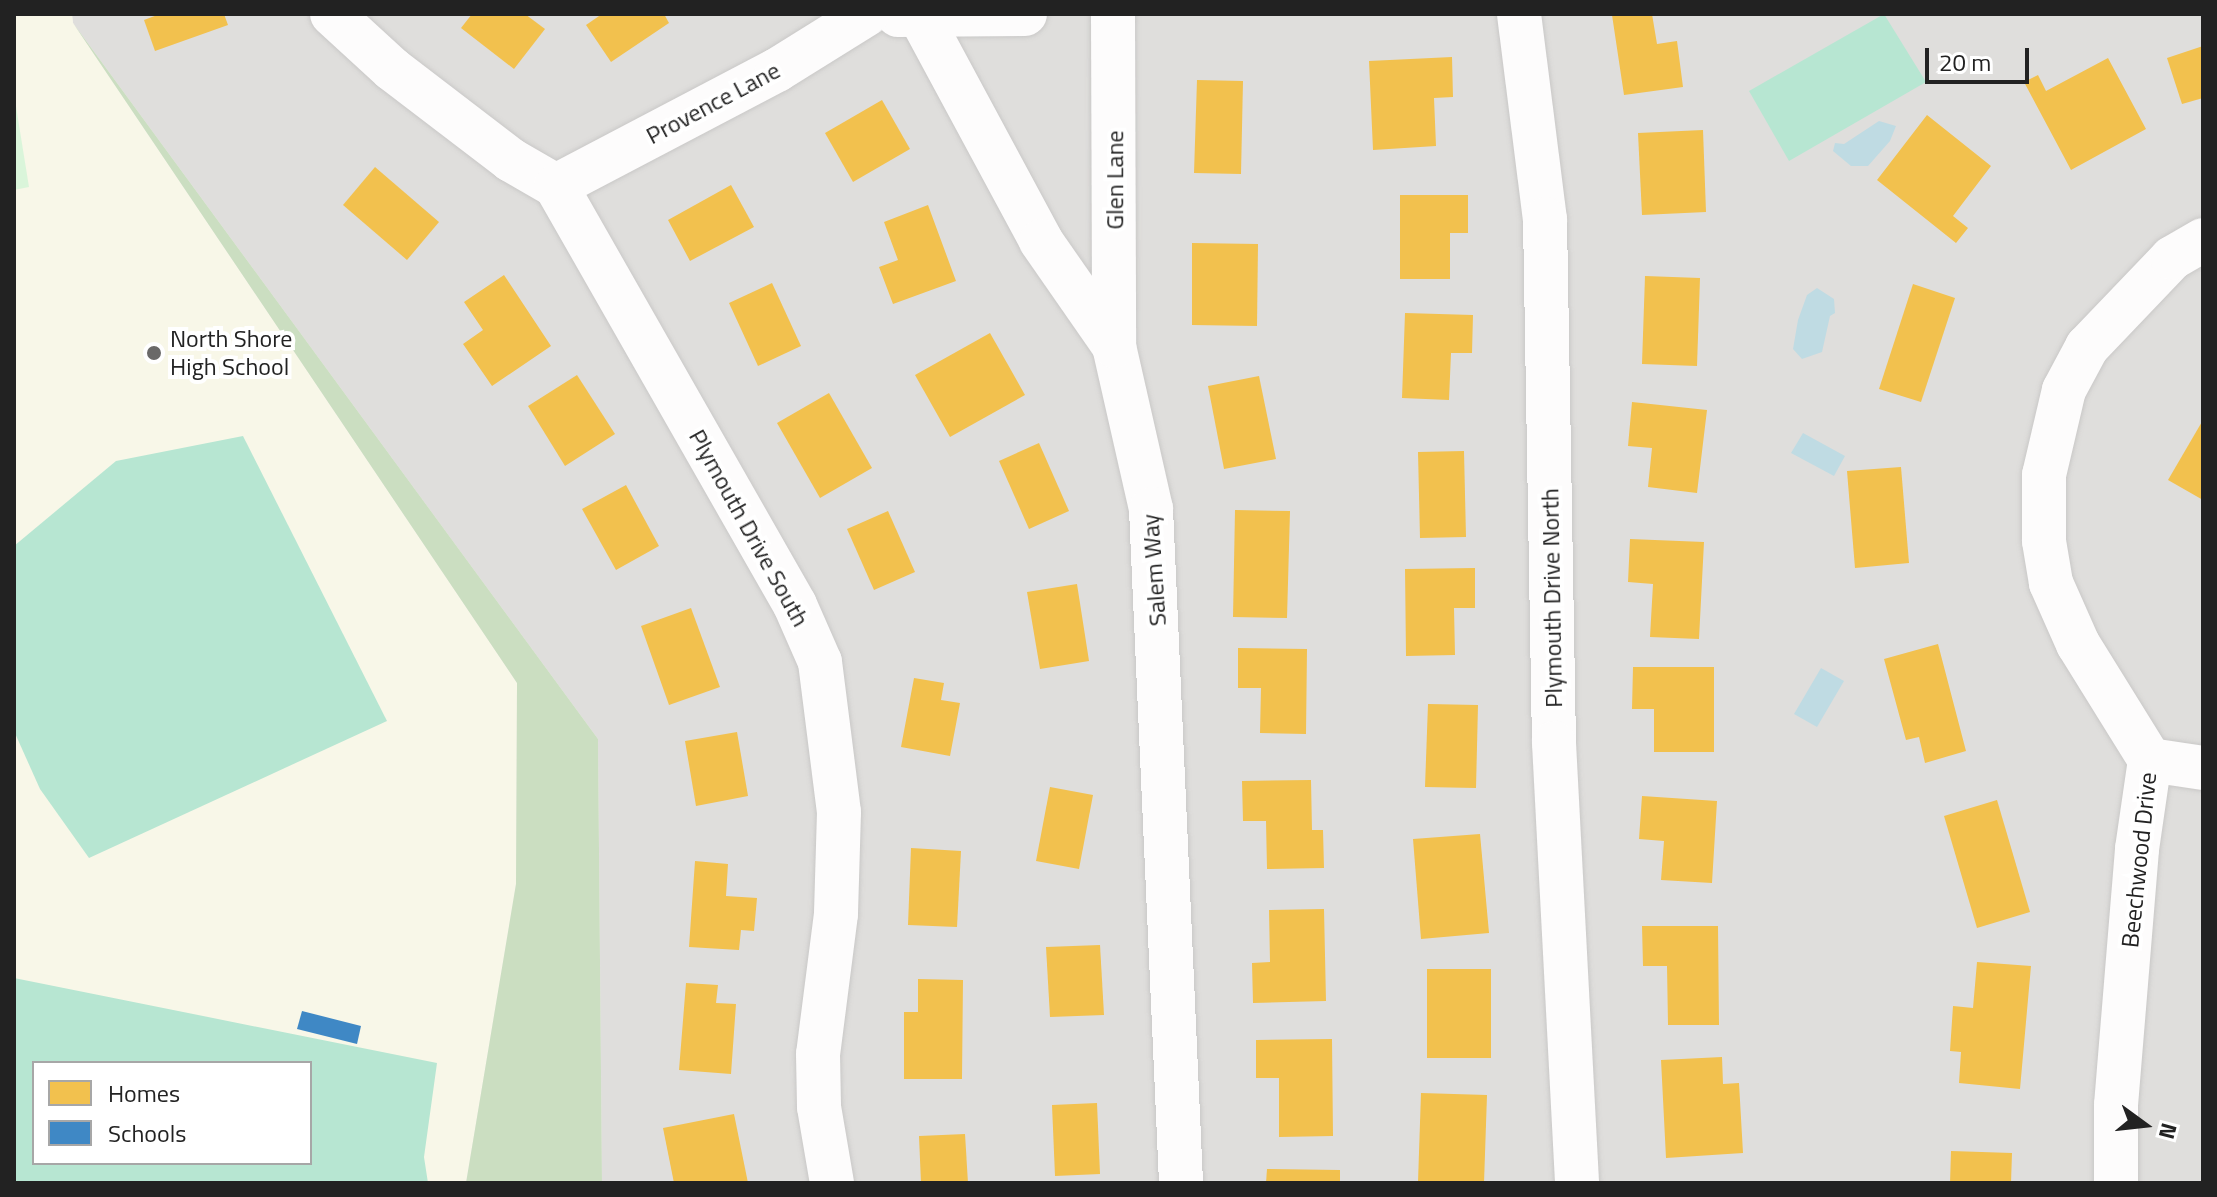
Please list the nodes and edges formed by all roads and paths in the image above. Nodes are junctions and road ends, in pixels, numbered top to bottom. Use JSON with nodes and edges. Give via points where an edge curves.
{"nodes":[{"id":1,"x":332,"y":14,"type":"edge"},
{"id":2,"x":867,"y":14,"type":"edge"},
{"id":3,"x":1025,"y":14,"type":"edge"},
{"id":4,"x":1113,"y":14,"type":"edge"},
{"id":5,"x":1519,"y":14,"type":"edge"},
{"id":6,"x":910,"y":15,"type":"edge"},
{"id":7,"x":556,"y":186,"type":"junction"},
{"id":8,"x":2203,"y":240,"type":"edge"},
{"id":9,"x":1114,"y":346,"type":"junction"},
{"id":10,"x":2150,"y":760,"type":"junction"},
{"id":11,"x":2203,"y":768,"type":"edge"},
{"id":12,"x":832,"y":1183,"type":"edge"},
{"id":13,"x":1181,"y":1183,"type":"edge"},
{"id":14,"x":1577,"y":1183,"type":"edge"},
{"id":15,"x":2116,"y":1183,"type":"edge"}],
"edges":[{"from":1,"to":7,"type":"street","via":[[392,69],[511,160]]},
{"from":2,"to":7,"type":"street","name":"Provence Lane","via":[[777,70]]},
{"from":3,"to":6,"type":"street"},
{"from":4,"to":9,"type":"street","name":"Glen Lane"},
{"from":5,"to":14,"type":"street","name":"Plymouth Drive North","via":[[1545,219],[1554,743]]},
{"from":6,"to":9,"type":"street","name":"Salem Way","via":[[1041,241]]},
{"from":7,"to":12,"type":"street","name":"Plymouth Drive South","via":[[795,605],[820,662],[839,812],[836,914],[818,1054],[819,1107]]},
{"from":8,"to":10,"type":"street","name":"Beechwood Drive","via":[[2172,258],[2087,347],[2064,390],[2044,475],[2051,583],[2078,644]]},
{"from":9,"to":13,"type":"street","name":"Salem Way","via":[[1151,509]]},
{"from":10,"to":11,"type":"street"},
{"from":10,"to":15,"type":"street","name":"Beechwood Drive","via":[[2118,1075]]}]}
